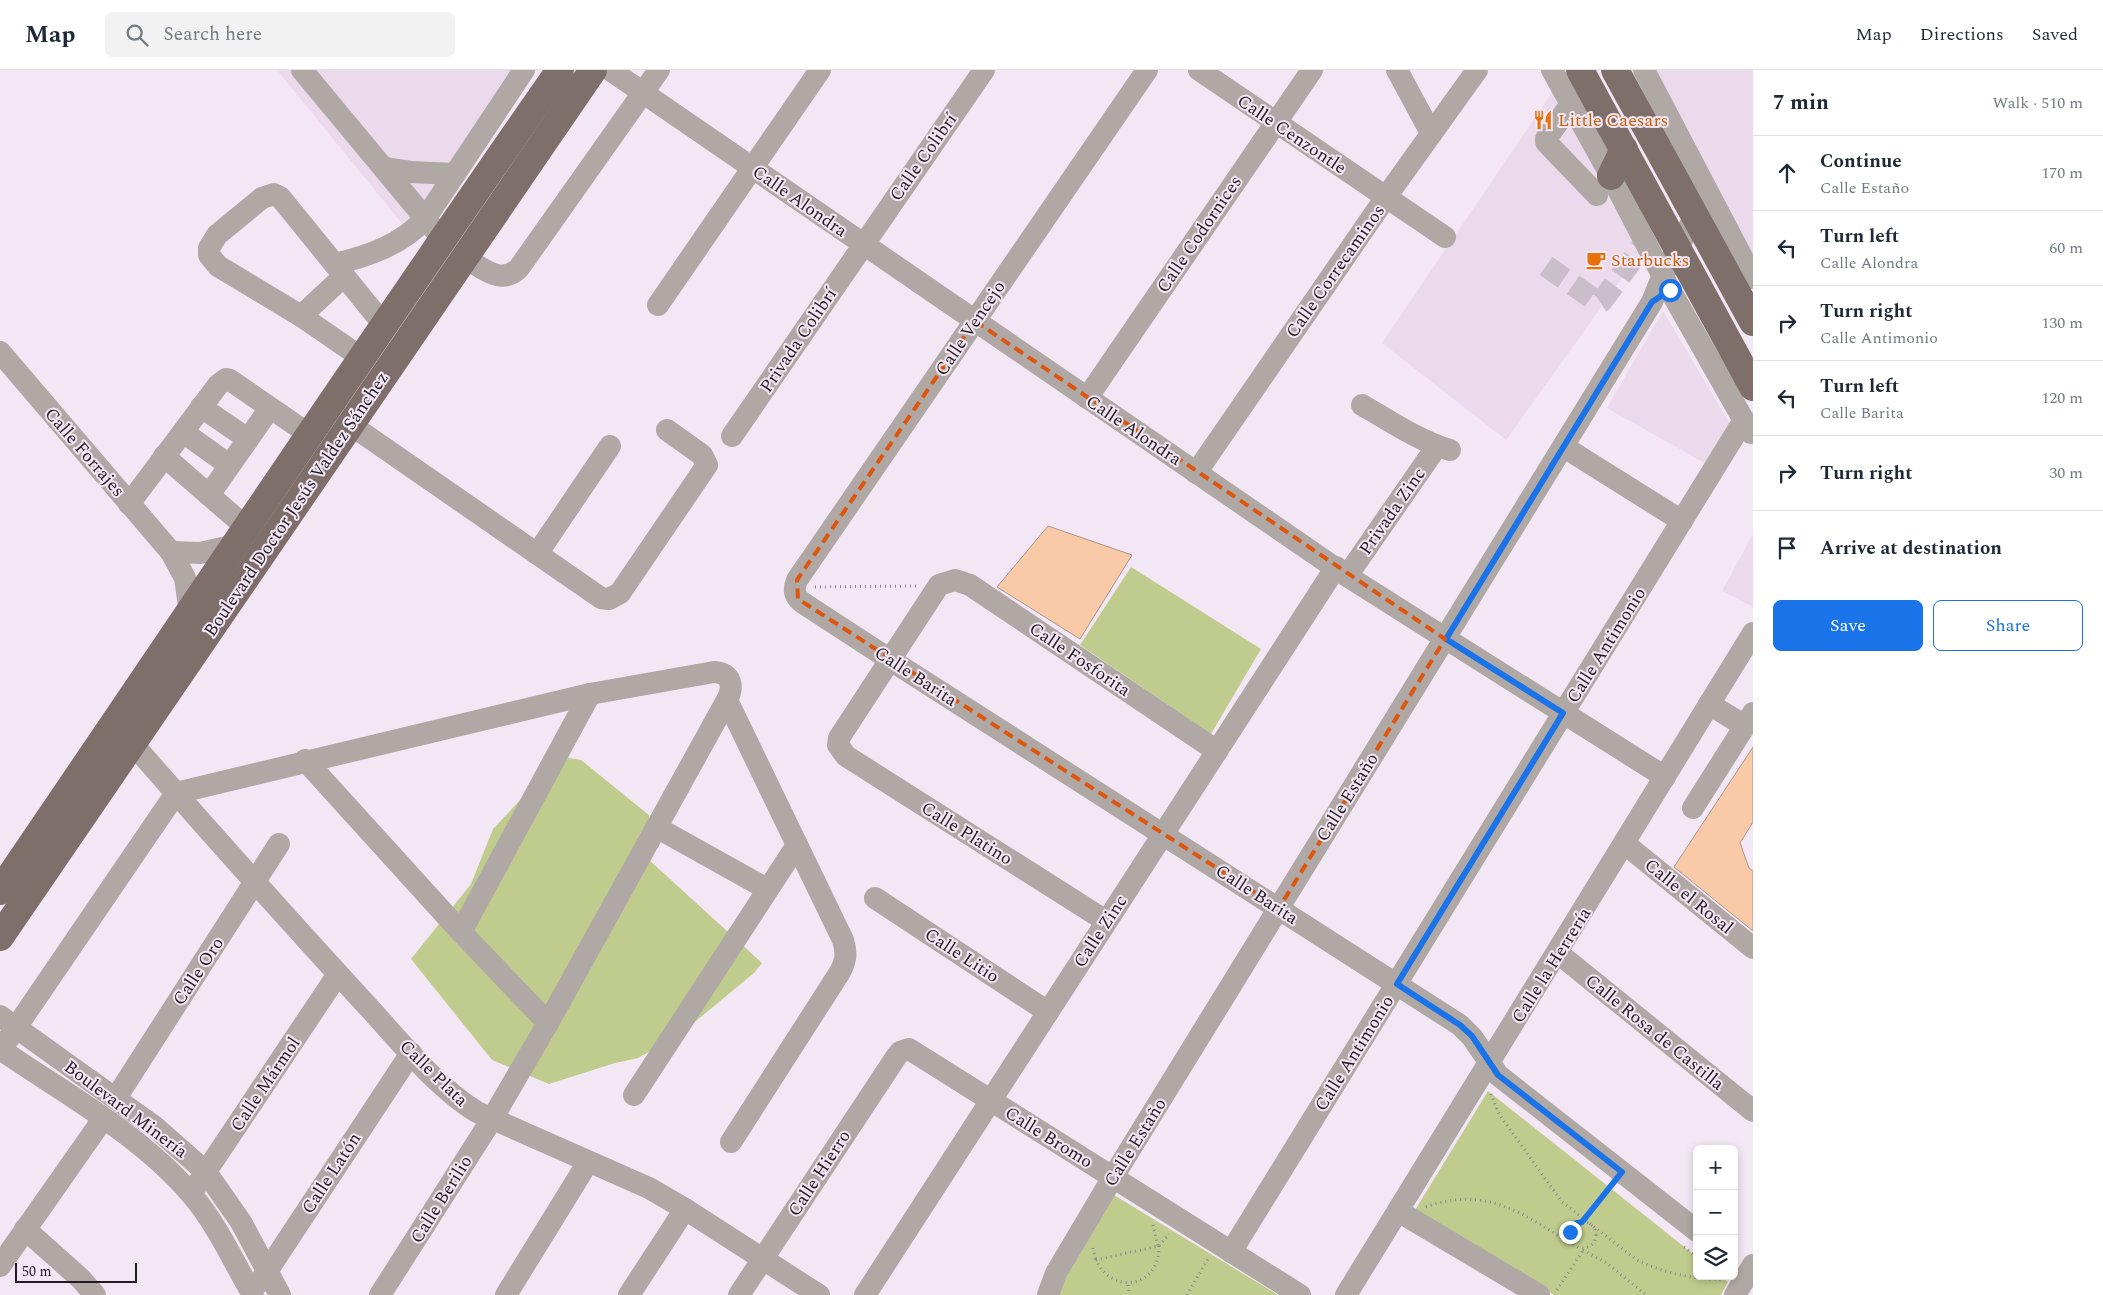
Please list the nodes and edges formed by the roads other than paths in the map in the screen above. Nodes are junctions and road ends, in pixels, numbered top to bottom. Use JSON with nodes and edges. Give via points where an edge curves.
{"nodes":[{"id":1,"x":302,"y":70,"type":"edge"},
{"id":2,"x":524,"y":70,"type":"edge"},
{"id":3,"x":560,"y":70,"type":"edge"},
{"id":4,"x":593,"y":70,"type":"edge"},
{"id":5,"x":610,"y":70,"type":"edge"},
{"id":6,"x":659,"y":70,"type":"edge"},
{"id":7,"x":820,"y":70,"type":"edge"},
{"id":8,"x":984,"y":70,"type":"edge"},
{"id":9,"x":1147,"y":70,"type":"edge"},
{"id":10,"x":1199,"y":70,"type":"edge"},
{"id":11,"x":1312,"y":70,"type":"edge"},
{"id":12,"x":1397,"y":70,"type":"edge"},
{"id":13,"x":1476,"y":70,"type":"edge"},
{"id":14,"x":1552,"y":70,"type":"edge"},
{"id":15,"x":1580,"y":70,"type":"edge"},
{"id":16,"x":1615,"y":70,"type":"edge"},
{"id":17,"x":1632,"y":70,"type":"edge"},
{"id":18,"x":1644,"y":70,"type":"edge"},
{"id":19,"x":643,"y":94,"type":"junction"},
{"id":20,"x":1571,"y":104,"type":"junction"},
{"id":21,"x":1276,"y":122,"type":"junction"},
{"id":22,"x":1644,"y":124,"type":"junction"},
{"id":23,"x":1432,"y":133,"type":"junction"},
{"id":24,"x":1624,"y":149,"type":"junction"},
{"id":25,"x":384,"y":168,"type":"junction"},
{"id":26,"x":753,"y":168,"type":"junction"},
{"id":27,"x":454,"y":174,"type":"junction"},
{"id":28,"x":1604,"y":186,"type":"junction"},
{"id":29,"x":1386,"y":197,"type":"junction"},
{"id":30,"x":1695,"y":216,"type":"junction"},
{"id":31,"x":434,"y":229,"type":"junction"},
{"id":32,"x":1445,"y":237,"type":"dead end"},
{"id":33,"x":863,"y":244,"type":"junction"},
{"id":34,"x":1678,"y":247,"type":"junction"},
{"id":35,"x":465,"y":258,"type":"junction"},
{"id":36,"x":1718,"y":258,"type":"junction"},
{"id":37,"x":339,"y":270,"type":"junction"},
{"id":38,"x":1692,"y":276,"type":"junction"},
{"id":39,"x":1753,"y":278,"type":"edge"},
{"id":40,"x":1661,"y":290,"type":"junction"},
{"id":41,"x":658,"y":305,"type":"dead end"},
{"id":42,"x":301,"y":316,"type":"junction"},
{"id":43,"x":1752,"y":319,"type":"edge"},
{"id":44,"x":974,"y":321,"type":"junction"},
{"id":45,"x":384,"y":325,"type":"junction"},
{"id":46,"x":0,"y":352,"type":"edge"},
{"id":47,"x":362,"y":358,"type":"junction"},
{"id":48,"x":1753,"y":387,"type":"edge"},
{"id":49,"x":1087,"y":398,"type":"junction"},
{"id":50,"x":1362,"y":405,"type":"dead end"},
{"id":51,"x":201,"y":407,"type":"junction"},
{"id":52,"x":270,"y":408,"type":"junction"},
{"id":53,"x":351,"y":425,"type":"junction"},
{"id":54,"x":1749,"y":428,"type":"edge"},
{"id":55,"x":667,"y":430,"type":"dead end"},
{"id":56,"x":183,"y":432,"type":"junction"},
{"id":57,"x":310,"y":435,"type":"junction"},
{"id":58,"x":732,"y":436,"type":"dead end"},
{"id":59,"x":248,"y":439,"type":"junction"},
{"id":60,"x":610,"y":446,"type":"dead end"},
{"id":61,"x":1564,"y":447,"type":"junction"},
{"id":62,"x":164,"y":456,"type":"junction"},
{"id":63,"x":229,"y":466,"type":"junction"},
{"id":64,"x":1196,"y":473,"type":"junction"},
{"id":65,"x":209,"y":494,"type":"junction"},
{"id":66,"x":129,"y":504,"type":"junction"},
{"id":67,"x":1682,"y":521,"type":"junction"},
{"id":68,"x":241,"y":536,"type":"junction"},
{"id":69,"x":170,"y":552,"type":"junction"},
{"id":70,"x":537,"y":554,"type":"junction"},
{"id":71,"x":1341,"y":572,"type":"junction"},
{"id":72,"x":794,"y":587,"type":"joint"},
{"id":73,"x":190,"y":613,"type":"junction"},
{"id":74,"x":1753,"y":633,"type":"edge"},
{"id":75,"x":1446,"y":639,"type":"junction"},
{"id":76,"x":889,"y":659,"type":"junction"},
{"id":77,"x":590,"y":694,"type":"junction"},
{"id":78,"x":727,"y":700,"type":"junction"},
{"id":79,"x":1709,"y":704,"type":"junction"},
{"id":80,"x":1563,"y":713,"type":"junction"},
{"id":81,"x":1749,"y":720,"type":"edge"},
{"id":82,"x":132,"y":743,"type":"junction"},
{"id":83,"x":1217,"y":751,"type":"junction"},
{"id":84,"x":305,"y":760,"type":"junction"},
{"id":85,"x":1665,"y":777,"type":"junction"},
{"id":86,"x":176,"y":793,"type":"junction"},
{"id":87,"x":1693,"y":808,"type":"dead end"},
{"id":88,"x":656,"y":827,"type":"junction"},
{"id":89,"x":1163,"y":834,"type":"junction"},
{"id":90,"x":279,"y":844,"type":"dead end"},
{"id":91,"x":1625,"y":844,"type":"junction"},
{"id":92,"x":797,"y":845,"type":"junction"},
{"id":93,"x":254,"y":883,"type":"junction"},
{"id":94,"x":767,"y":889,"type":"junction"},
{"id":95,"x":0,"y":891,"type":"edge"},
{"id":96,"x":875,"y":898,"type":"dead end"},
{"id":97,"x":1279,"y":908,"type":"junction"},
{"id":98,"x":1106,"y":921,"type":"junction"},
{"id":99,"x":461,"y":932,"type":"junction"},
{"id":100,"x":0,"y":937,"type":"edge"},
{"id":101,"x":1753,"y":948,"type":"edge"},
{"id":102,"x":1558,"y":953,"type":"junction"},
{"id":103,"x":338,"y":974,"type":"junction"},
{"id":104,"x":1397,"y":984,"type":"junction"},
{"id":105,"x":1048,"y":1012,"type":"junction"},
{"id":106,"x":8,"y":1021,"type":"edge"},
{"id":107,"x":548,"y":1023,"type":"junction"},
{"id":108,"x":0,"y":1050,"type":"edge"},
{"id":109,"x":900,"y":1052,"type":"joint"},
{"id":110,"x":411,"y":1053,"type":"junction"},
{"id":111,"x":1490,"y":1064,"type":"junction"},
{"id":112,"x":634,"y":1095,"type":"dead end"},
{"id":113,"x":116,"y":1098,"type":"junction"},
{"id":114,"x":991,"y":1100,"type":"junction"},
{"id":115,"x":497,"y":1111,"type":"junction"},
{"id":116,"x":1753,"y":1111,"type":"edge"},
{"id":117,"x":103,"y":1119,"type":"junction"},
{"id":118,"x":731,"y":1142,"type":"dead end"},
{"id":119,"x":588,"y":1162,"type":"junction"},
{"id":120,"x":206,"y":1172,"type":"junction"},
{"id":121,"x":1113,"y":1178,"type":"junction"},
{"id":122,"x":191,"y":1194,"type":"junction"},
{"id":123,"x":685,"y":1209,"type":"junction"},
{"id":124,"x":1398,"y":1211,"type":"junction"},
{"id":125,"x":25,"y":1229,"type":"junction"},
{"id":126,"x":1693,"y":1229,"type":"edge"},
{"id":127,"x":1221,"y":1253,"type":"junction"},
{"id":128,"x":763,"y":1259,"type":"junction"},
{"id":129,"x":0,"y":1266,"type":"edge"},
{"id":130,"x":267,"y":1272,"type":"junction"},
{"id":131,"x":94,"y":1295,"type":"edge"},
{"id":132,"x":253,"y":1295,"type":"edge"},
{"id":133,"x":280,"y":1295,"type":"edge"},
{"id":134,"x":380,"y":1295,"type":"edge"},
{"id":135,"x":506,"y":1295,"type":"edge"},
{"id":136,"x":629,"y":1295,"type":"edge"},
{"id":137,"x":739,"y":1295,"type":"edge"},
{"id":138,"x":819,"y":1295,"type":"edge"},
{"id":139,"x":865,"y":1295,"type":"edge"},
{"id":140,"x":1048,"y":1295,"type":"edge"},
{"id":141,"x":1300,"y":1295,"type":"edge"},
{"id":142,"x":1346,"y":1295,"type":"edge"},
{"id":143,"x":1539,"y":1295,"type":"edge"}],
"edges":[{"from":1,"to":25,"type":"street"},
{"from":2,"to":27,"type":"street"},
{"from":3,"to":31,"type":"main road","name":"Boulevard Doctor Jesús Valdez Sánchez"},
{"from":4,"to":35,"type":"main road","name":"Boulevard Doctor Jesús Valdez Sánchez"},
{"from":5,"to":19,"type":"street","name":"Calle Alondra"},
{"from":6,"to":19,"type":"street"},
{"from":7,"to":26,"type":"street"},
{"from":8,"to":33,"type":"street","name":"Calle Colibrí"},
{"from":9,"to":44,"type":"street","name":"Calle Vencejo"},
{"from":10,"to":21,"type":"street","name":"Calle Cenzontle"},
{"from":11,"to":21,"type":"street","name":"Calle Codornices"},
{"from":12,"to":23,"type":"street"},
{"from":13,"to":23,"type":"street","name":"Calle Correcaminos"},
{"from":14,"to":20,"type":"street"},
{"from":15,"to":24,"type":"main road"},
{"from":16,"to":22,"type":"main road"},
{"from":17,"to":22,"type":"main road"},
{"from":18,"to":39,"type":"street"},
{"from":19,"to":26,"type":"street","name":"Calle Alondra"},
{"from":19,"to":35,"type":"street","via":[[512,275],[496,276]]},
{"from":20,"to":28,"type":"street"},
{"from":20,"to":28,"type":"street","via":[[1546,139],[1548,145],[1574,173]]},
{"from":21,"to":29,"type":"street","name":"Calle Cenzontle"},
{"from":21,"to":49,"type":"street","name":"Calle Codornices"},
{"from":22,"to":30,"type":"main road"},
{"from":23,"to":29,"type":"street","name":"Calle Correcaminos"},
{"from":24,"to":28,"type":"main road"},
{"from":24,"to":34,"type":"main road"},
{"from":25,"to":27,"type":"street"},
{"from":25,"to":31,"type":"street"},
{"from":26,"to":33,"type":"street","name":"Calle Alondra"},
{"from":26,"to":41,"type":"street"},
{"from":27,"to":31,"type":"street"},
{"from":28,"to":40,"type":"street"},
{"from":29,"to":32,"type":"street","name":"Calle Cenzontle"},
{"from":29,"to":64,"type":"street","name":"Calle Correcaminos"},
{"from":30,"to":34,"type":"street","name":"Calle Estaño"},
{"from":30,"to":36,"type":"main road"},
{"from":31,"to":37,"type":"street","via":[[407,235]]},
{"from":31,"to":45,"type":"main road","name":"Boulevard Doctor Jesús Valdez Sánchez"},
{"from":33,"to":44,"type":"street","name":"Calle Alondra"},
{"from":33,"to":58,"type":"street","name":"Privada Colibrí"},
{"from":34,"to":38,"type":"main road"},
{"from":34,"to":40,"type":"street","name":"Calle Estaño"},
{"from":35,"to":53,"type":"main road","name":"Boulevard Doctor Jesús Valdez Sánchez"},
{"from":36,"to":38,"type":"street","name":"Calle Estaño"},
{"from":36,"to":43,"type":"main road"},
{"from":37,"to":42,"type":"street"},
{"from":37,"to":42,"type":"street","via":[[280,197],[274,194],[262,198],[211,242],[209,255],[218,266]]},
{"from":37,"to":45,"type":"street"},
{"from":38,"to":40,"type":"street","name":"Calle Estaño"},
{"from":38,"to":48,"type":"main road"},
{"from":40,"to":54,"type":"street"},
{"from":40,"to":61,"type":"street","name":"Calle Estaño"},
{"from":42,"to":47,"type":"street"},
{"from":44,"to":49,"type":"street","name":"Calle Alondra"},
{"from":44,"to":72,"type":"street","name":"Calle Vencejo"},
{"from":45,"to":47,"type":"main road","name":"Boulevard Doctor Jesús Valdez Sánchez"},
{"from":46,"to":66,"type":"street","name":"Calle Forrajes"},
{"from":47,"to":57,"type":"main road","name":"Boulevard Doctor Jesús Valdez Sánchez"},
{"from":49,"to":64,"type":"street","name":"Calle Alondra"},
{"from":50,"to":71,"type":"street","name":"Privada Zinc","via":[[1444,448]]},
{"from":51,"to":52,"type":"street","via":[[226,379]]},
{"from":51,"to":56,"type":"street"},
{"from":51,"to":59,"type":"street"},
{"from":52,"to":57,"type":"street"},
{"from":52,"to":59,"type":"street"},
{"from":53,"to":70,"type":"street"},
{"from":53,"to":82,"type":"main road","name":"Boulevard Doctor Jesús Valdez Sánchez"},
{"from":54,"to":67,"type":"street","name":"Calle Antimonio"},
{"from":55,"to":70,"type":"street","via":[[702,455],[706,465],[620,593],[609,599],[601,598]]},
{"from":56,"to":62,"type":"street"},
{"from":56,"to":63,"type":"street"},
{"from":57,"to":68,"type":"main road","name":"Boulevard Doctor Jesús Valdez Sánchez"},
{"from":59,"to":63,"type":"street"},
{"from":60,"to":70,"type":"street"},
{"from":61,"to":67,"type":"street"},
{"from":61,"to":75,"type":"street","name":"Calle Estaño"},
{"from":62,"to":65,"type":"street"},
{"from":62,"to":66,"type":"street"},
{"from":63,"to":65,"type":"street"},
{"from":64,"to":71,"type":"street","name":"Calle Alondra"},
{"from":65,"to":68,"type":"street"},
{"from":66,"to":69,"type":"street","name":"Calle Forrajes"},
{"from":67,"to":80,"type":"street","name":"Calle Antimonio"},
{"from":68,"to":69,"type":"street","via":[[200,553]]},
{"from":68,"to":73,"type":"main road","name":"Boulevard Doctor Jesús Valdez Sánchez"},
{"from":69,"to":73,"type":"street","name":"Calle Forrajes","via":[[185,578]]},
{"from":71,"to":75,"type":"street","name":"Calle Alondra"},
{"from":71,"to":83,"type":"street","name":"Calle Zinc"},
{"from":72,"to":76,"type":"street","name":"Calle Barita","via":[[803,603]]},
{"from":73,"to":95,"type":"main road","name":"Boulevard Doctor Jesús Valdez Sánchez"},
{"from":74,"to":79,"type":"street","name":"Calle la Herrería"},
{"from":75,"to":80,"type":"street","name":"Calle Alondra"},
{"from":75,"to":97,"type":"street","name":"Calle Estaño"},
{"from":76,"to":83,"type":"street","name":"Calle Fosforita","via":[[939,585],[955,580],[970,585]]},
{"from":76,"to":89,"type":"street","name":"Calle Barita"},
{"from":76,"to":98,"type":"street","name":"Calle Platino","via":[[839,738],[838,745],[846,756]]},
{"from":77,"to":78,"type":"street","via":[[720,672],[731,683],[732,691]]},
{"from":77,"to":84,"type":"street"},
{"from":77,"to":99,"type":"street"},
{"from":78,"to":88,"type":"street","name":"Calle Berilio"},
{"from":78,"to":92,"type":"street"},
{"from":79,"to":81,"type":"street"},
{"from":79,"to":85,"type":"street","name":"Calle la Herrería"},
{"from":80,"to":85,"type":"street","name":"Calle Alondra"},
{"from":80,"to":104,"type":"street","name":"Calle Antimonio"},
{"from":81,"to":87,"type":"street"},
{"from":82,"to":86,"type":"street","name":"Calle Plata"},
{"from":82,"to":100,"type":"main road","name":"Boulevard Doctor Jesús Valdez Sánchez"},
{"from":83,"to":89,"type":"street","name":"Calle Zinc"},
{"from":84,"to":86,"type":"street"},
{"from":84,"to":99,"type":"street"},
{"from":85,"to":91,"type":"street","name":"Calle la Herrería"},
{"from":86,"to":93,"type":"street","name":"Calle Plata"},
{"from":86,"to":106,"type":"street"},
{"from":88,"to":94,"type":"street"},
{"from":88,"to":107,"type":"street","name":"Calle Berilio"},
{"from":89,"to":97,"type":"street","name":"Calle Barita"},
{"from":89,"to":98,"type":"street","name":"Calle Zinc"},
{"from":90,"to":93,"type":"street","name":"Calle Oro"},
{"from":91,"to":101,"type":"street","name":"Calle el Rosal"},
{"from":91,"to":102,"type":"street","name":"Calle la Herrería"},
{"from":92,"to":94,"type":"street"},
{"from":92,"to":118,"type":"street","via":[[843,940],[845,963]]},
{"from":93,"to":103,"type":"street","name":"Calle Plata"},
{"from":93,"to":113,"type":"street","name":"Calle Oro"},
{"from":94,"to":112,"type":"street"},
{"from":96,"to":105,"type":"street","name":"Calle Litio"},
{"from":97,"to":104,"type":"street","name":"Calle Barita"},
{"from":97,"to":121,"type":"street","name":"Calle Estaño"},
{"from":98,"to":105,"type":"street","name":"Calle Zinc"},
{"from":99,"to":107,"type":"street"},
{"from":102,"to":111,"type":"street","name":"Calle la Herrería"},
{"from":102,"to":116,"type":"street","name":"Calle Rosa de Castilla"},
{"from":103,"to":110,"type":"street","name":"Calle Plata"},
{"from":103,"to":120,"type":"street","name":"Calle Mármol"},
{"from":104,"to":111,"type":"street","name":"Calle Barita","via":[[1460,1025],[1472,1036]]},
{"from":104,"to":127,"type":"street","name":"Calle Antimonio"},
{"from":105,"to":114,"type":"street","name":"Calle Zinc"},
{"from":106,"to":108,"type":"street"},
{"from":106,"to":113,"type":"street","name":"Boulevard Minería"},
{"from":107,"to":115,"type":"street","name":"Calle Berilio"},
{"from":108,"to":117,"type":"street","name":"Boulevard Minería"},
{"from":109,"to":114,"type":"street","name":"Calle Bromo","via":[[914,1050]]},
{"from":109,"to":128,"type":"street","name":"Calle Hierro"},
{"from":110,"to":115,"type":"street","name":"Calle Plata","via":[[456,1098],[477,1112]]},
{"from":110,"to":130,"type":"street","name":"Calle Latón"},
{"from":111,"to":124,"type":"street","name":"Calle la Herrería"},
{"from":111,"to":126,"type":"street","name":"Calle Barita","via":[[1508,1083]]},
{"from":113,"to":120,"type":"street","name":"Boulevard Minería","via":[[156,1127]]},
{"from":114,"to":121,"type":"street","name":"Calle Bromo"},
{"from":114,"to":139,"type":"street","name":"Calle Zinc"},
{"from":115,"to":119,"type":"street","name":"Calle Plata"},
{"from":115,"to":134,"type":"street","name":"Calle Berilio"},
{"from":117,"to":122,"type":"street","name":"Boulevard Minería","via":[[157,1160]]},
{"from":117,"to":125,"type":"street"},
{"from":119,"to":123,"type":"street","name":"Calle Plata","via":[[642,1185]]},
{"from":119,"to":135,"type":"street"},
{"from":120,"to":122,"type":"street","name":"Calle Mármol"},
{"from":120,"to":130,"type":"street","name":"Boulevard Minería","via":[[241,1222]]},
{"from":121,"to":127,"type":"street","name":"Calle Bromo"},
{"from":121,"to":140,"type":"street","name":"Calle Estaño","via":[[1056,1273]]},
{"from":122,"to":132,"type":"street","name":"Boulevard Minería","via":[[218,1230]]},
{"from":123,"to":128,"type":"street","name":"Calle Plata"},
{"from":123,"to":136,"type":"street"},
{"from":124,"to":142,"type":"street","name":"Calle la Herrería"},
{"from":124,"to":143,"type":"street"},
{"from":125,"to":129,"type":"street"},
{"from":125,"to":131,"type":"street","via":[[81,1279]]},
{"from":127,"to":141,"type":"street","name":"Calle Bromo"},
{"from":128,"to":137,"type":"street","name":"Calle Hierro"},
{"from":128,"to":138,"type":"street","name":"Calle Plata"},
{"from":130,"to":132,"type":"street","name":"Calle Latón"},
{"from":130,"to":133,"type":"street","name":"Boulevard Minería"}]}
